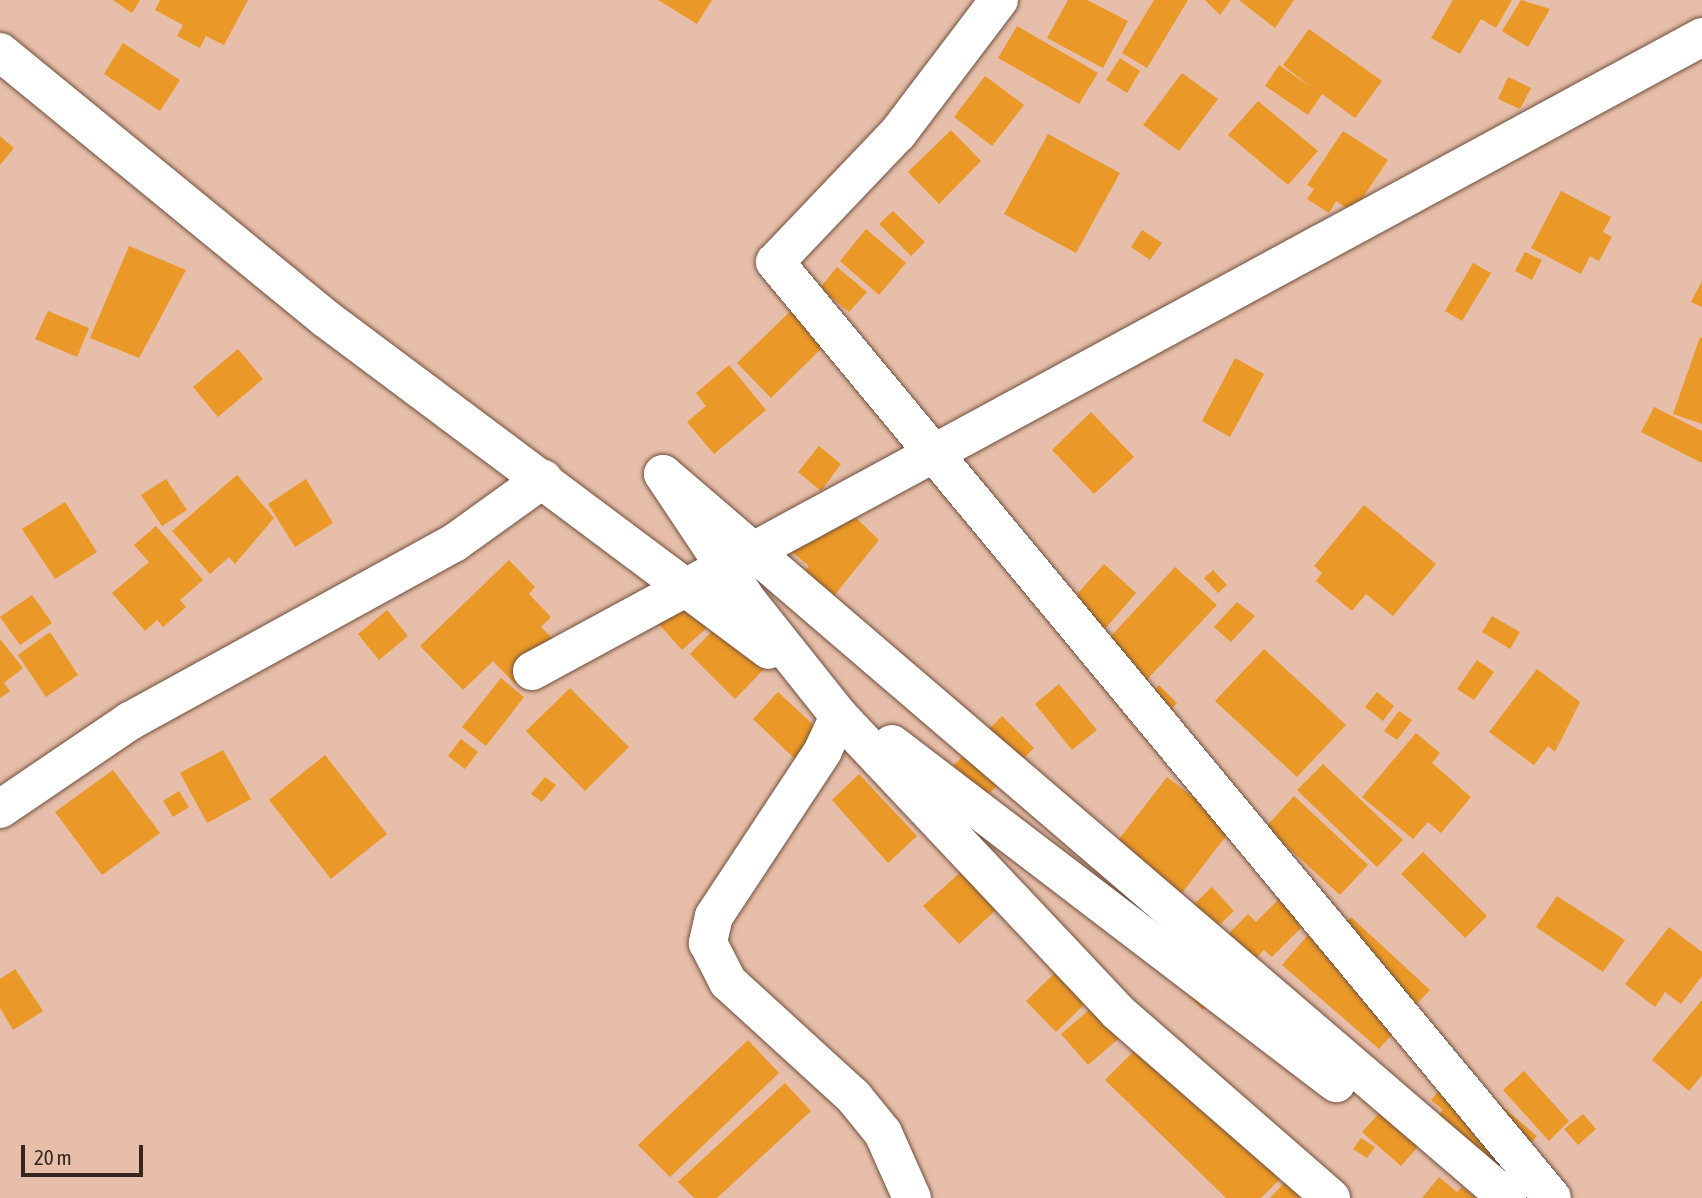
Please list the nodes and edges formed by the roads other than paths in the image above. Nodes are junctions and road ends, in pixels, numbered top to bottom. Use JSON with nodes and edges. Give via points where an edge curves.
{"nodes":[{"id":1,"x":999,"y":0,"type":"edge"},
{"id":2,"x":1702,"y":37,"type":"edge"},
{"id":3,"x":0,"y":52,"type":"edge"},
{"id":4,"x":543,"y":479,"type":"junction"},
{"id":5,"x":532,"y":671,"type":"dead end"},
{"id":6,"x":839,"y":716,"type":"junction"},
{"id":7,"x":0,"y":809,"type":"edge"},
{"id":8,"x":912,"y":1198,"type":"edge"},
{"id":9,"x":1331,"y":1198,"type":"edge"},
{"id":10,"x":1487,"y":1198,"type":"edge"},
{"id":11,"x":1507,"y":1198,"type":"edge"},
{"id":12,"x":1552,"y":1198,"type":"edge"}],
"edges":[{"from":1,"to":12,"type":"street","via":[[898,133],[775,262]]},
{"from":2,"to":5,"type":"street"},
{"from":3,"to":4,"type":"street","via":[[324,318]]},
{"from":4,"to":7,"type":"street","via":[[454,543],[130,721]]},
{"from":4,"to":10,"type":"street"},
{"from":6,"to":8,"type":"street","via":[[817,762],[713,916],[708,943],[728,982],[853,1096],[883,1133]]},
{"from":6,"to":9,"type":"street","via":[[1118,1012]]},
{"from":6,"to":11,"type":"street","via":[[749,603],[663,474]]}]}
